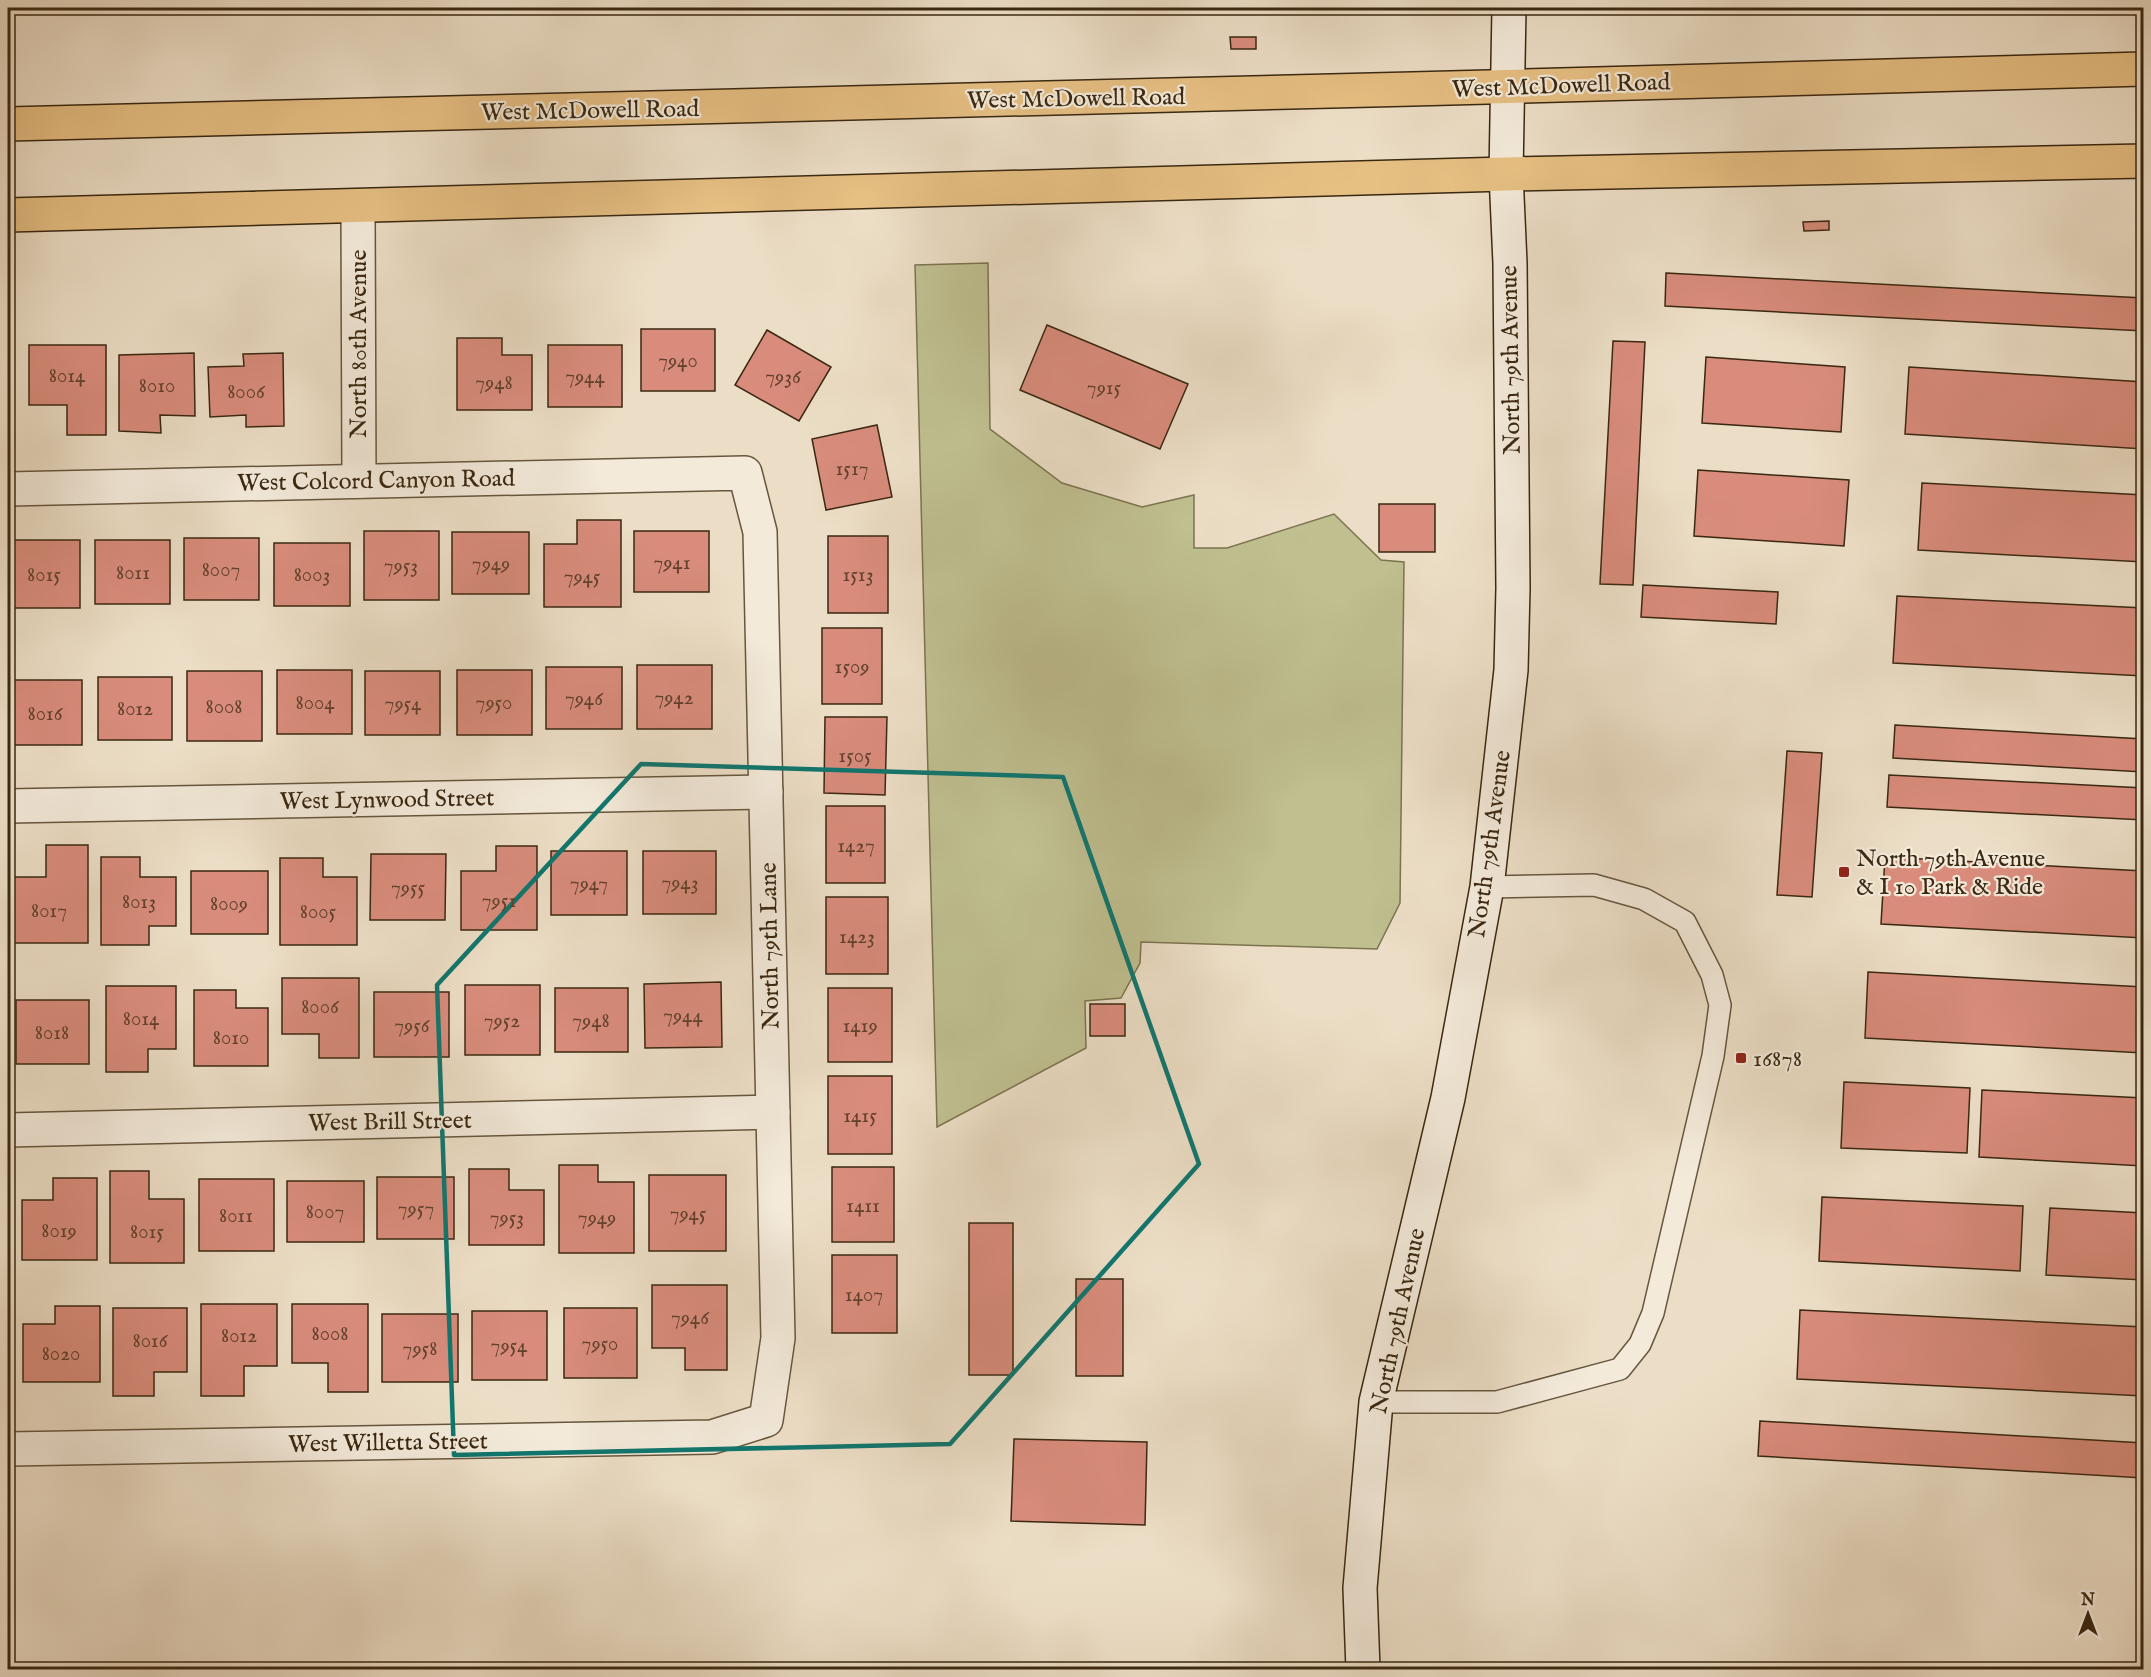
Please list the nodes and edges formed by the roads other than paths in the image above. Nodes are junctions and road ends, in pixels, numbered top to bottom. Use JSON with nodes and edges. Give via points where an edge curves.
{"nodes":[{"id":1,"x":1509,"y":8,"type":"edge"},
{"id":2,"x":2144,"y":69,"type":"edge"},
{"id":3,"x":1508,"y":87,"type":"junction"},
{"id":4,"x":8,"y":124,"type":"edge"},
{"id":5,"x":2144,"y":161,"type":"edge"},
{"id":6,"x":1506,"y":174,"type":"junction"},
{"id":7,"x":358,"y":206,"type":"junction"},
{"id":8,"x":8,"y":215,"type":"edge"},
{"id":9,"x":745,"y":473,"type":"joint"},
{"id":10,"x":359,"y":481,"type":"junction"},
{"id":11,"x":8,"y":489,"type":"edge"},
{"id":12,"x":766,"y":792,"type":"junction"},
{"id":13,"x":8,"y":806,"type":"edge"},
{"id":14,"x":1487,"y":887,"type":"junction"},
{"id":15,"x":773,"y":1112,"type":"junction"},
{"id":16,"x":8,"y":1130,"type":"edge"},
{"id":17,"x":1376,"y":1402,"type":"junction"},
{"id":18,"x":766,"y":1420,"type":"joint"},
{"id":19,"x":8,"y":1449,"type":"edge"},
{"id":20,"x":1363,"y":1670,"type":"edge"}],
"edges":[{"from":1,"to":3,"type":"street","name":"North 79th Avenue"},
{"from":2,"to":3,"type":"main road","name":"West McDowell Road"},
{"from":3,"to":4,"type":"main road","name":"West McDowell Road"},
{"from":3,"to":6,"type":"street","name":"North 79th Avenue"},
{"from":5,"to":6,"type":"main road"},
{"from":6,"to":7,"type":"main road"},
{"from":6,"to":14,"type":"street","name":"North 79th Avenue","via":[[1511,670]]},
{"from":7,"to":8,"type":"main road"},
{"from":7,"to":10,"type":"street","name":"North 80th Avenue"},
{"from":9,"to":10,"type":"street","name":"West Colcord Canyon Road"},
{"from":9,"to":12,"type":"street","name":"North 79th Lane","via":[[760,532]]},
{"from":10,"to":11,"type":"street","name":"West Colcord Canyon Road"},
{"from":12,"to":13,"type":"street","name":"West Lynwood Street"},
{"from":12,"to":15,"type":"street","name":"North 79th Lane"},
{"from":14,"to":17,"type":"street","name":"North 79th Avenue","via":[[1448,1098]]},
{"from":14,"to":17,"type":"lane","via":[[1594,885],[1644,899],[1685,922],[1712,975],[1720,1005],[1713,1056],[1653,1313],[1641,1344],[1620,1369],[1497,1402]]},
{"from":15,"to":16,"type":"street","name":"West Brill Street"},
{"from":15,"to":18,"type":"street","name":"North 79th Lane","via":[[778,1338]]},
{"from":17,"to":20,"type":"street","name":"North 79th Avenue","via":[[1360,1588]]},
{"from":18,"to":19,"type":"street","name":"West Willetta Street","via":[[712,1437]]}]}
